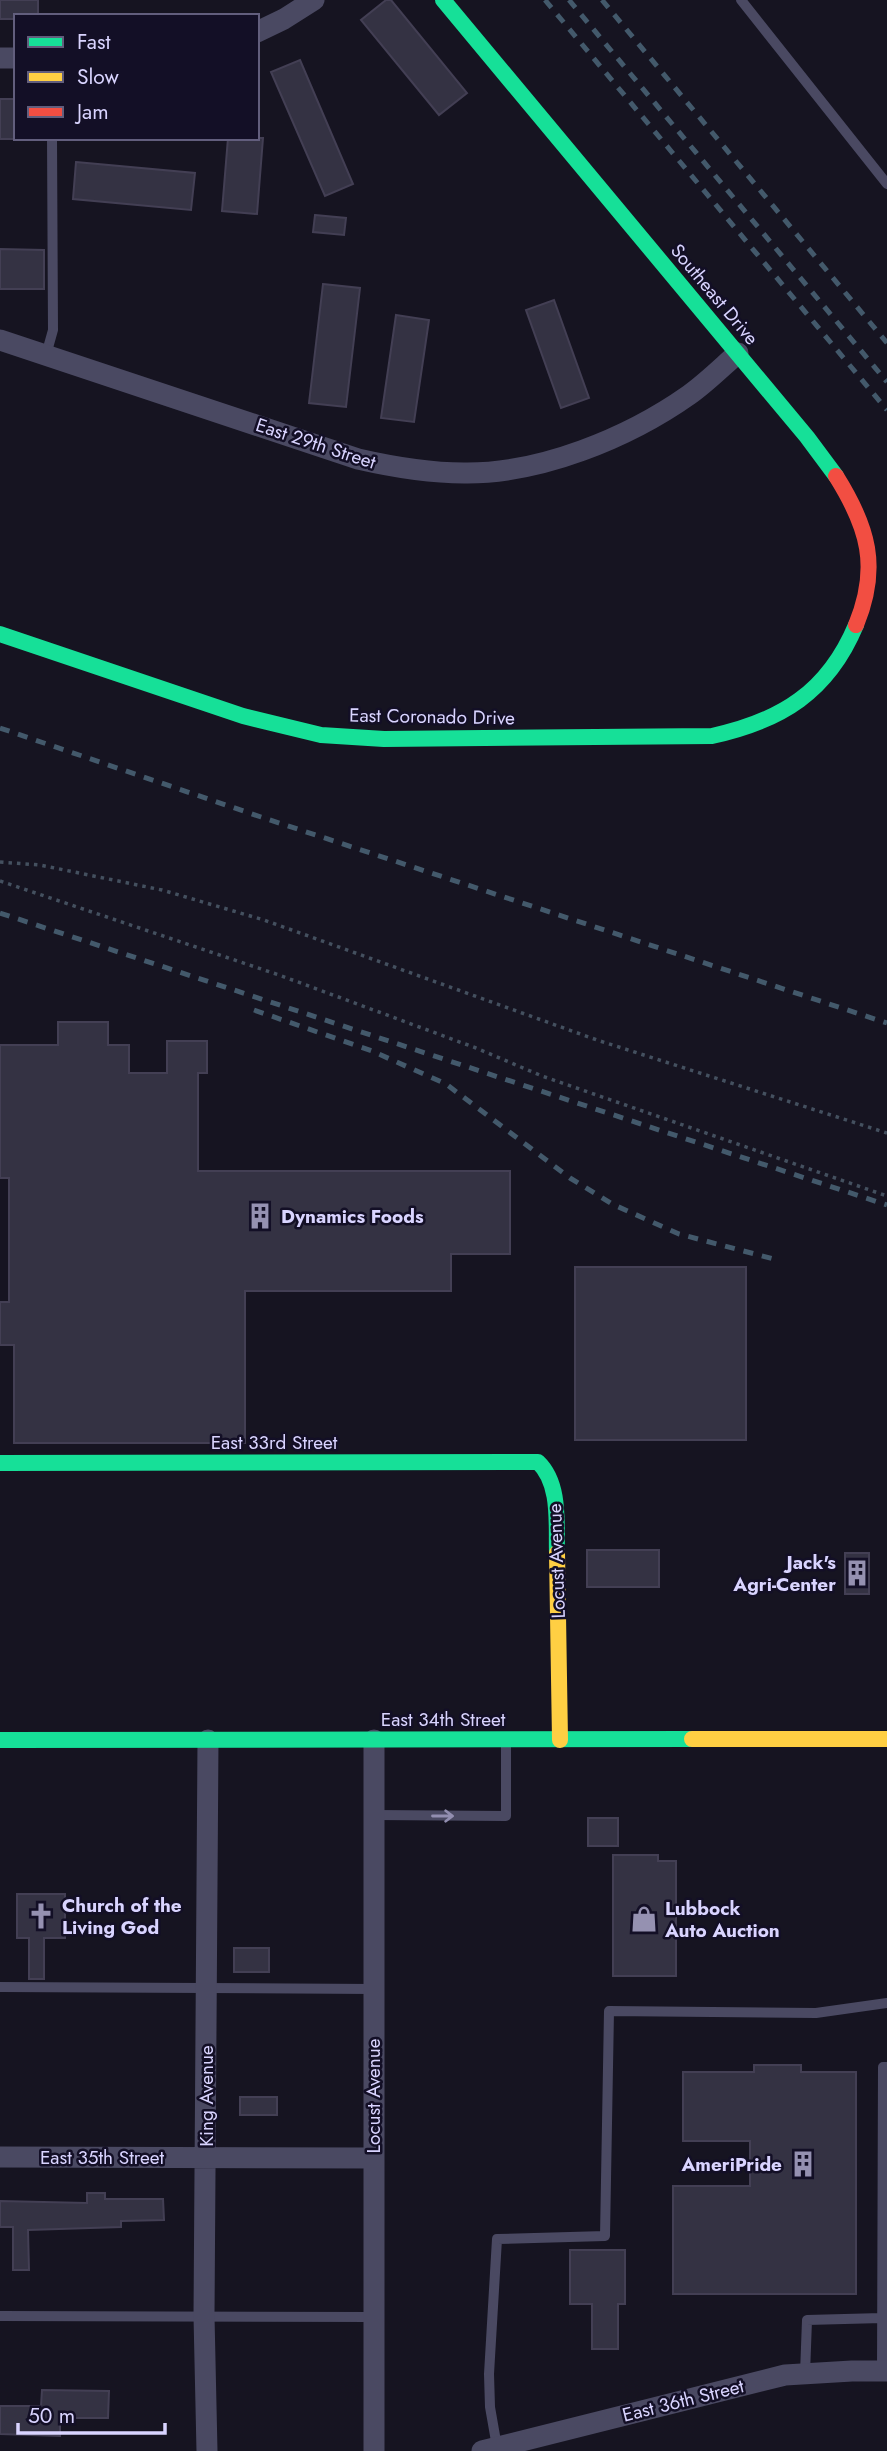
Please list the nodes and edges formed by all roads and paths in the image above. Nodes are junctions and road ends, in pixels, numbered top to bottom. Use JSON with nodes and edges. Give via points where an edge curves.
{"nodes":[{"id":1,"x":314,"y":0,"type":"edge"},
{"id":2,"x":443,"y":0,"type":"edge"},
{"id":3,"x":741,"y":0,"type":"edge"},
{"id":4,"x":259,"y":31,"type":"edge"},
{"id":5,"x":52,"y":140,"type":"edge"},
{"id":6,"x":887,"y":184,"type":"edge"},
{"id":7,"x":0,"y":340,"type":"edge"},
{"id":8,"x":738,"y":353,"type":"junction"},
{"id":9,"x":46,"y":355,"type":"junction"},
{"id":10,"x":0,"y":634,"type":"edge"},
{"id":11,"x":846,"y":647,"type":"joint"},
{"id":12,"x":0,"y":862,"type":"edge"},
{"id":13,"x":0,"y":881,"type":"edge"},
{"id":14,"x":887,"y":1133,"type":"edge"},
{"id":15,"x":887,"y":1196,"type":"edge"},
{"id":16,"x":0,"y":1464,"type":"edge"},
{"id":17,"x":546,"y":1468,"type":"joint"},
{"id":18,"x":887,"y":1739,"type":"edge"},
{"id":19,"x":0,"y":1740,"type":"edge"},
{"id":20,"x":208,"y":1740,"type":"junction"},
{"id":21,"x":374,"y":1740,"type":"junction"},
{"id":22,"x":506,"y":1740,"type":"junction"},
{"id":23,"x":559,"y":1740,"type":"junction"},
{"id":24,"x":374,"y":1815,"type":"junction"},
{"id":25,"x":0,"y":1987,"type":"edge"},
{"id":26,"x":206,"y":1987,"type":"junction"},
{"id":27,"x":374,"y":1989,"type":"junction"},
{"id":28,"x":887,"y":2003,"type":"edge"},
{"id":29,"x":887,"y":2067,"type":"edge"},
{"id":30,"x":885,"y":2120,"type":"edge"},
{"id":31,"x":0,"y":2157,"type":"edge"},
{"id":32,"x":205,"y":2157,"type":"junction"},
{"id":33,"x":373,"y":2158,"type":"junction"},
{"id":34,"x":885,"y":2299,"type":"edge"},
{"id":35,"x":0,"y":2316,"type":"edge"},
{"id":36,"x":204,"y":2316,"type":"junction"},
{"id":37,"x":374,"y":2317,"type":"junction"},
{"id":38,"x":882,"y":2318,"type":"junction"},
{"id":39,"x":885,"y":2371,"type":"edge"},
{"id":40,"x":805,"y":2374,"type":"junction"},
{"id":41,"x":489,"y":2449,"type":"edge"},
{"id":42,"x":207,"y":2451,"type":"edge"},
{"id":43,"x":374,"y":2451,"type":"edge"}],
"edges":[{"from":1,"to":4,"type":"street"},
{"from":2,"to":8,"type":"street","name":"Southeast Drive"},
{"from":3,"to":6,"type":"lane"},
{"from":5,"to":9,"type":"lane","via":[[53,330]]},
{"from":7,"to":9,"type":"street","name":"East 29th Street"},
{"from":8,"to":9,"type":"street","name":"East 29th Street","via":[[690,394],[613,438],[534,464],[466,473],[390,467],[358,459]]},
{"from":8,"to":11,"type":"street","name":"Southeast Drive","via":[[836,473],[859,517],[870,575]]},
{"from":10,"to":11,"type":"street","name":"East Coronado Drive","via":[[243,716],[321,735],[384,739],[686,738],[738,732],[793,706],[817,687]]},
{"from":12,"to":14,"type":"path","via":[[40,865],[162,890],[264,919],[597,1040]]},
{"from":13,"to":15,"type":"path","via":[[279,975],[542,1076]]},
{"from":16,"to":17,"type":"street","name":"East 33rd Street","via":[[538,1462]]},
{"from":17,"to":23,"type":"street","name":"Locust Avenue","via":[[553,1486],[556,1521]]},
{"from":18,"to":23,"type":"street","name":"East 34th Street"},
{"from":19,"to":20,"type":"street","name":"East 34th Street"},
{"from":20,"to":21,"type":"street","name":"East 34th Street"},
{"from":20,"to":26,"type":"street","name":"King Avenue"},
{"from":21,"to":22,"type":"street","name":"East 34th Street"},
{"from":21,"to":24,"type":"street","name":"Locust Avenue"},
{"from":22,"to":23,"type":"street","name":"East 34th Street"},
{"from":24,"to":22,"type":"lane","one_way":true,"via":[[506,1816]]},
{"from":24,"to":27,"type":"street","name":"Locust Avenue"},
{"from":25,"to":26,"type":"lane"},
{"from":26,"to":27,"type":"lane"},
{"from":26,"to":32,"type":"street","name":"King Avenue"},
{"from":27,"to":33,"type":"street","name":"Locust Avenue"},
{"from":28,"to":41,"type":"lane","via":[[816,2013],[609,2011],[606,2236],[497,2239]]},
{"from":29,"to":30,"type":"lane","via":[[883,2067]]},
{"from":30,"to":34,"type":"lane"},
{"from":31,"to":32,"type":"street","name":"East 35th Street"},
{"from":32,"to":33,"type":"street","name":"East 35th Street"},
{"from":32,"to":36,"type":"street","name":"King Avenue"},
{"from":33,"to":37,"type":"street","name":"Locust Avenue"},
{"from":34,"to":38,"type":"lane"},
{"from":35,"to":36,"type":"lane"},
{"from":36,"to":37,"type":"lane"},
{"from":36,"to":42,"type":"street","name":"King Avenue"},
{"from":37,"to":43,"type":"street","name":"Locust Avenue"},
{"from":38,"to":39,"type":"lane"},
{"from":38,"to":40,"type":"lane","via":[[807,2320]]},
{"from":39,"to":40,"type":"street","name":"East 36th Street"},
{"from":40,"to":41,"type":"street","name":"East 36th Street","via":[[725,2389]]}]}
